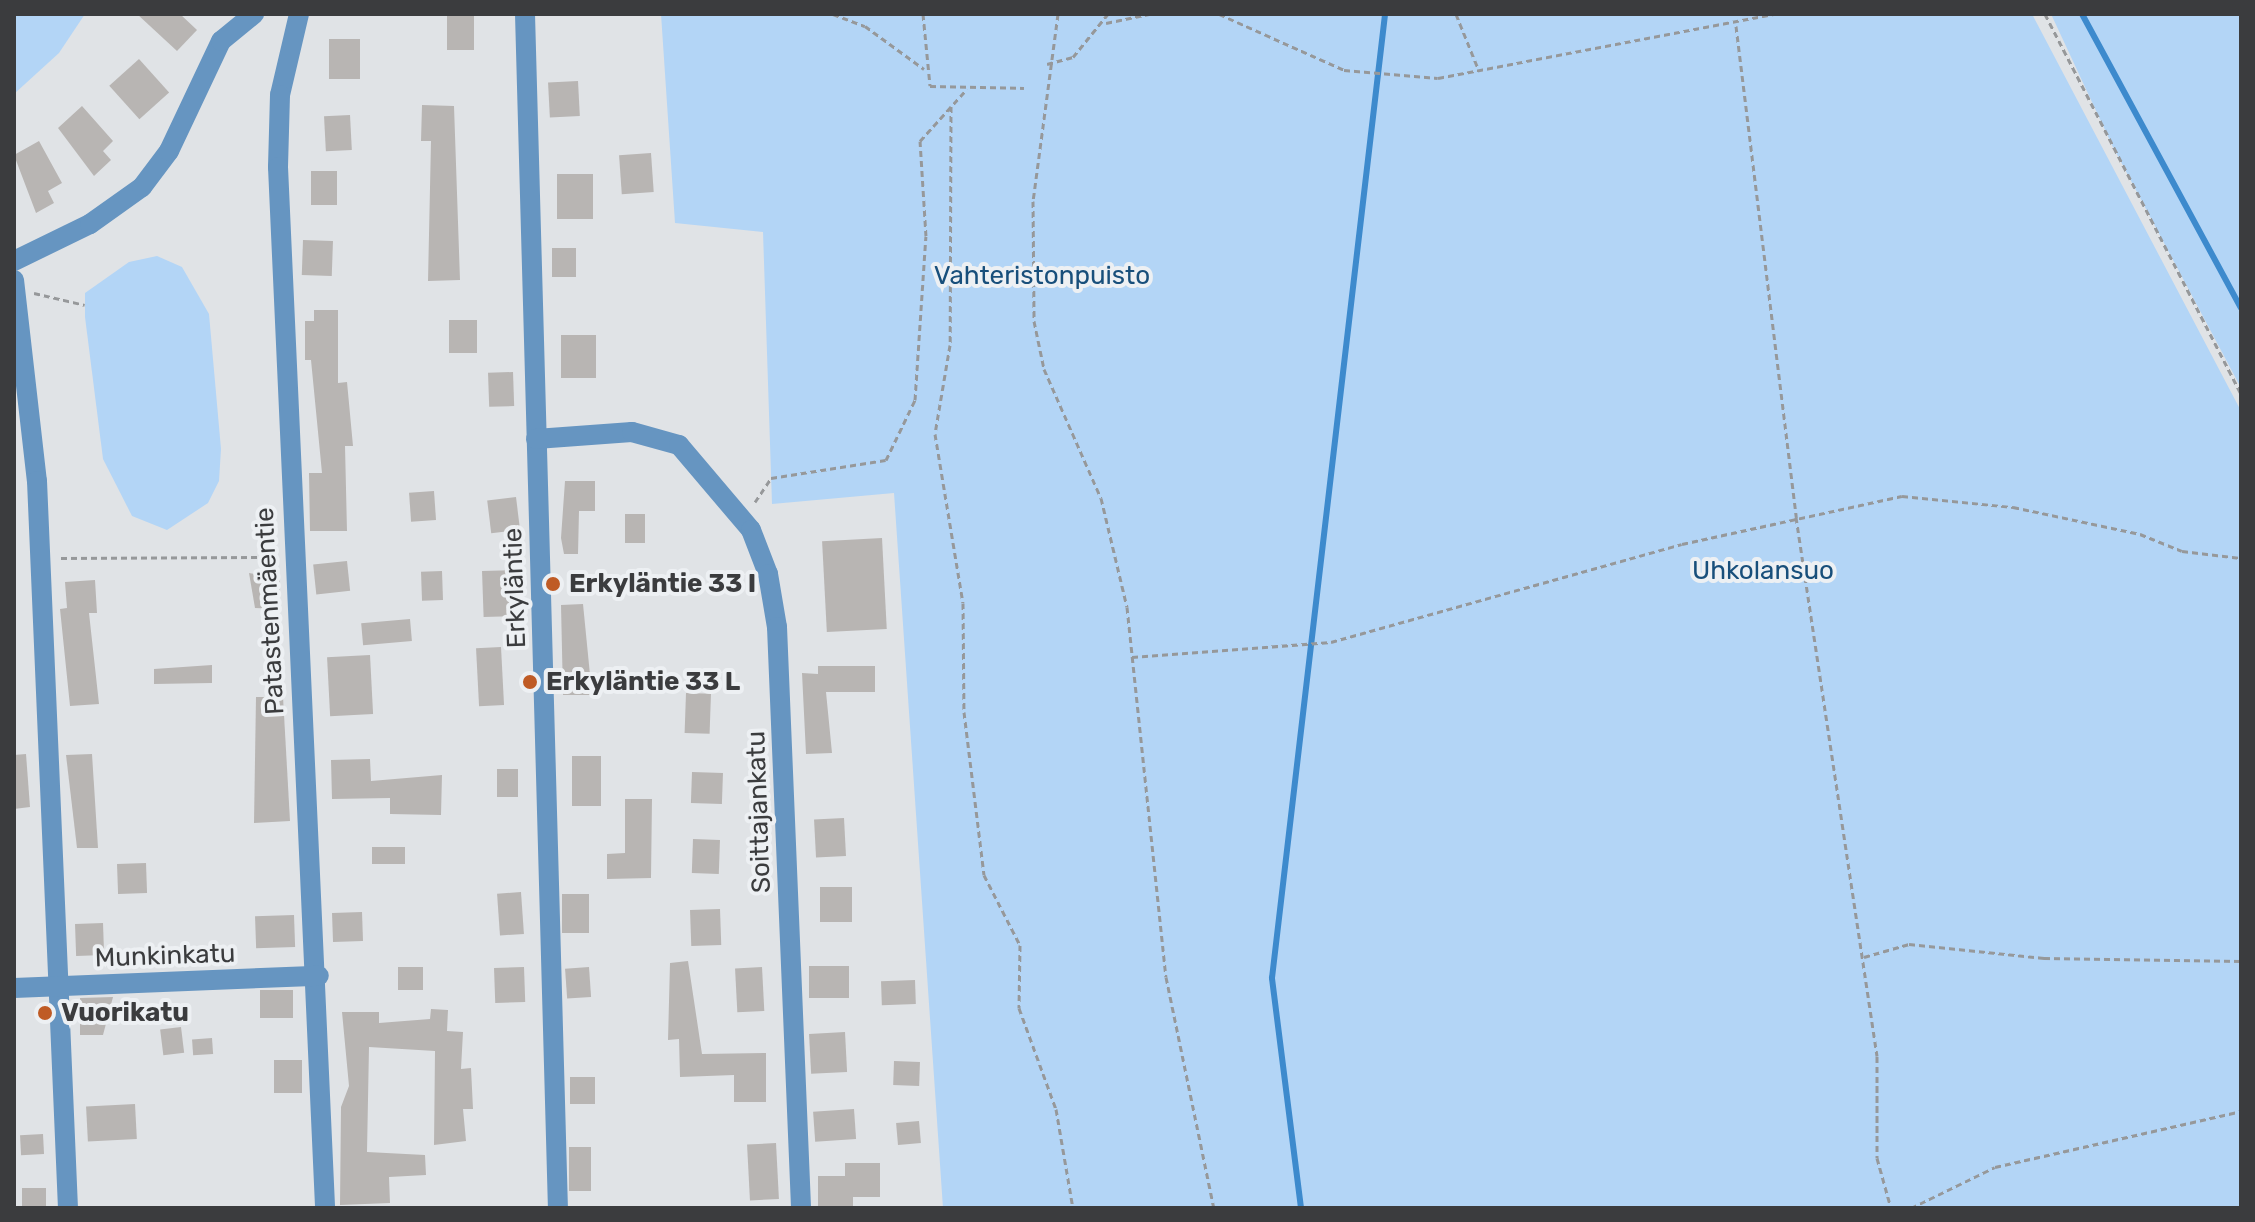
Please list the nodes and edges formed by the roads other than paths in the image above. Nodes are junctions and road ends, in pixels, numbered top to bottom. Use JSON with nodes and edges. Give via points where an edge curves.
{"nodes":[{"id":1,"x":254,"y":14,"type":"edge"},
{"id":2,"x":299,"y":14,"type":"edge"},
{"id":3,"x":525,"y":14,"type":"edge"},
{"id":4,"x":14,"y":261,"type":"edge"},
{"id":5,"x":15,"y":284,"type":"edge"},
{"id":6,"x":536,"y":439,"type":"junction"},
{"id":7,"x":319,"y":976,"type":"junction"},
{"id":8,"x":59,"y":985,"type":"junction"},
{"id":9,"x":14,"y":988,"type":"edge"},
{"id":10,"x":68,"y":1208,"type":"edge"},
{"id":11,"x":325,"y":1208,"type":"edge"},
{"id":12,"x":558,"y":1208,"type":"edge"},
{"id":13,"x":801,"y":1208,"type":"edge"}],
"edges":[{"from":1,"to":4,"type":"street","via":[[221,41],[169,151],[142,187],[90,224]]},
{"from":2,"to":7,"type":"street","name":"Patastenmäentie","via":[[280,95],[278,167],[292,557]]},
{"from":3,"to":6,"type":"street","name":"Erkyläntie"},
{"from":5,"to":8,"type":"street","via":[[41,558]]},
{"from":6,"to":12,"type":"street","name":"Erkyläntie"},
{"from":6,"to":13,"type":"street","name":"Soittajankatu","via":[[632,432],[679,445],[751,530],[768,574],[777,627]]},
{"from":7,"to":8,"type":"street","name":"Munkinkatu"},
{"from":7,"to":11,"type":"street","name":"Patastenmäentie"},
{"from":8,"to":9,"type":"street","name":"Munkinkatu"},
{"from":8,"to":10,"type":"street"}]}
